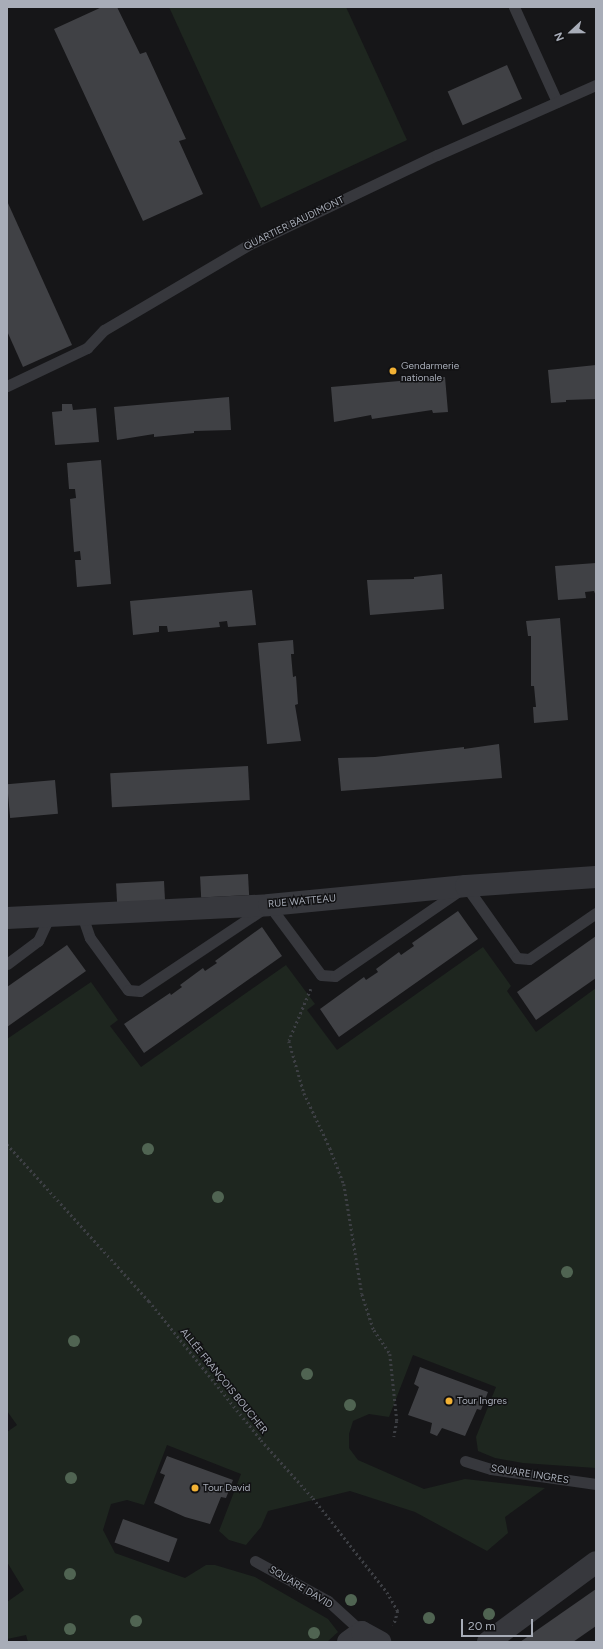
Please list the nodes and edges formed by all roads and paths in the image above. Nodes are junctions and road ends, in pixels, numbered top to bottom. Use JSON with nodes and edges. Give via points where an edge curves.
{"nodes":[{"id":1,"x":514,"y":7,"type":"edge"},
{"id":2,"x":596,"y":85,"type":"edge"},
{"id":3,"x":557,"y":102,"type":"junction"},
{"id":4,"x":7,"y":386,"type":"edge"},
{"id":5,"x":596,"y":877,"type":"edge"},
{"id":6,"x":466,"y":886,"type":"junction"},
{"id":7,"x":269,"y":905,"type":"junction"},
{"id":8,"x":596,"y":913,"type":"edge"},
{"id":9,"x":51,"y":914,"type":"junction"},
{"id":10,"x":82,"y":915,"type":"junction"},
{"id":11,"x":7,"y":918,"type":"edge"},
{"id":12,"x":7,"y":964,"type":"edge"},
{"id":13,"x":321,"y":975,"type":"junction"},
{"id":14,"x":7,"y":1144,"type":"edge"},
{"id":15,"x":394,"y":1437,"type":"dead end"},
{"id":16,"x":465,"y":1462,"type":"dead end"},
{"id":17,"x":596,"y":1484,"type":"edge"},
{"id":18,"x":255,"y":1561,"type":"dead end"},
{"id":19,"x":596,"y":1562,"type":"edge"},
{"id":20,"x":371,"y":1636,"type":"edge"},
{"id":21,"x":488,"y":1642,"type":"edge"}],
"edges":[{"from":1,"to":3,"type":"lane"},
{"from":2,"to":3,"type":"lane","name":"QUARTIER BAUDIMONT"},
{"from":3,"to":4,"type":"lane","name":"QUARTIER BAUDIMONT","via":[[437,155],[250,244],[104,330],[87,348]]},
{"from":5,"to":6,"type":"street","name":"RUE WATTEAU"},
{"from":6,"to":7,"type":"street","name":"RUE WATTEAU"},
{"from":6,"to":8,"type":"lane","via":[[517,958],[529,959]]},
{"from":6,"to":13,"type":"lane","via":[[335,976]]},
{"from":7,"to":10,"type":"street","name":"RUE WATTEAU"},
{"from":7,"to":10,"type":"lane","via":[[140,991],[128,990],[90,938]]},
{"from":7,"to":13,"type":"lane"},
{"from":9,"to":10,"type":"street","name":"RUE WATTEAU"},
{"from":9,"to":11,"type":"street","name":"RUE WATTEAU"},
{"from":9,"to":12,"type":"lane","via":[[38,941]]},
{"from":13,"to":15,"type":"path","via":[[308,994],[289,1041],[304,1093],[344,1184],[362,1294],[374,1330],[390,1354],[397,1421]]},
{"from":14,"to":20,"type":"path","name":"ALLÉE FRANÇOIS BOUCHER","via":[[149,1301],[261,1440],[313,1498],[387,1592],[398,1611]]},
{"from":16,"to":17,"type":"lane","name":"SQUARE INGRES","via":[[491,1469]]},
{"from":18,"to":20,"type":"lane","name":"SQUARE DAVID","via":[[328,1602]]},
{"from":19,"to":21,"type":"street"}]}
